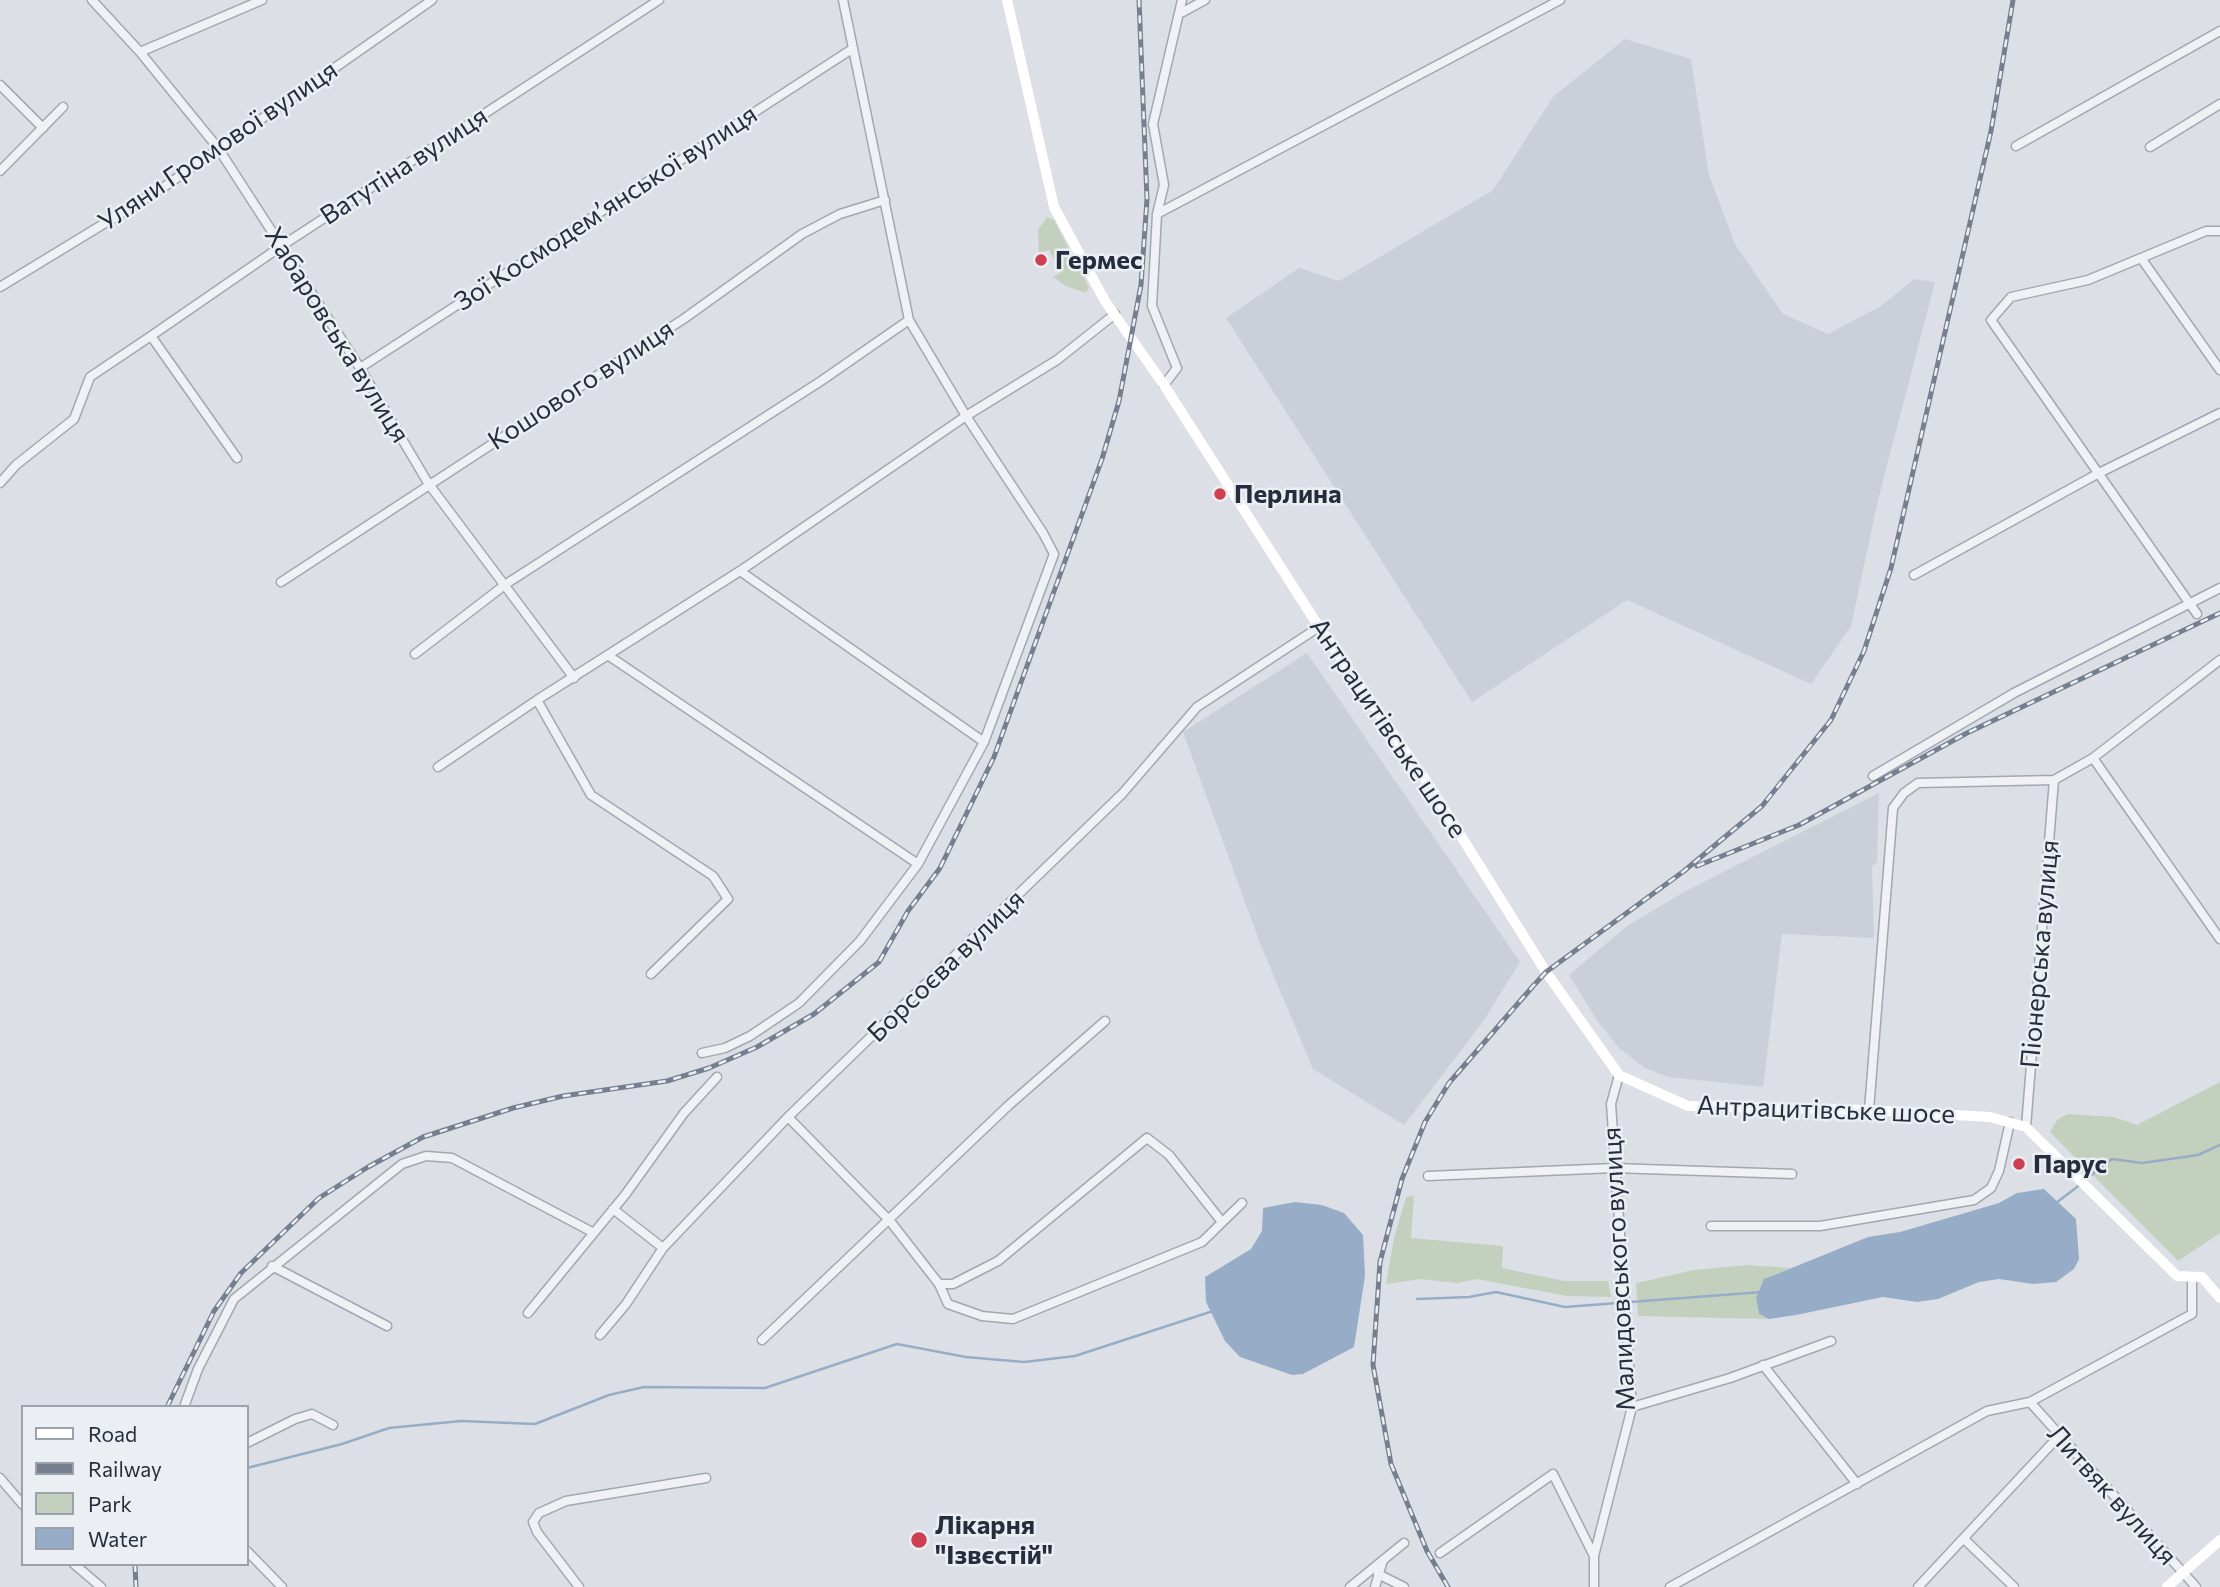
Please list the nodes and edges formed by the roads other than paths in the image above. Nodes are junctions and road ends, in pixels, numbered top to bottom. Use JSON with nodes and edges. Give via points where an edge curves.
{"nodes":[{"id":1,"x":92,"y":0,"type":"edge"},
{"id":2,"x":262,"y":0,"type":"edge"},
{"id":3,"x":432,"y":0,"type":"edge"},
{"id":4,"x":659,"y":0,"type":"edge"},
{"id":5,"x":843,"y":0,"type":"edge"},
{"id":6,"x":1007,"y":0,"type":"edge"},
{"id":7,"x":1182,"y":0,"type":"edge"},
{"id":8,"x":1205,"y":0,"type":"edge"},
{"id":9,"x":1560,"y":0,"type":"edge"},
{"id":10,"x":1181,"y":13,"type":"junction"},
{"id":11,"x":2220,"y":31,"type":"edge"},
{"id":12,"x":852,"y":49,"type":"junction"},
{"id":13,"x":140,"y":52,"type":"junction"},
{"id":14,"x":0,"y":85,"type":"edge"},
{"id":15,"x":2220,"y":104,"type":"edge"},
{"id":16,"x":63,"y":107,"type":"dead end"},
{"id":17,"x":43,"y":128,"type":"junction"},
{"id":18,"x":2016,"y":146,"type":"dead end"},
{"id":19,"x":2150,"y":147,"type":"dead end"},
{"id":20,"x":218,"y":148,"type":"junction"},
{"id":21,"x":0,"y":171,"type":"edge"},
{"id":22,"x":885,"y":200,"type":"junction"},
{"id":23,"x":1157,"y":214,"type":"junction"},
{"id":24,"x":2220,"y":231,"type":"edge"},
{"id":25,"x":283,"y":246,"type":"junction"},
{"id":26,"x":2141,"y":258,"type":"junction"},
{"id":27,"x":0,"y":287,"type":"edge"},
{"id":28,"x":1115,"y":314,"type":"junction"},
{"id":29,"x":909,"y":320,"type":"junction"},
{"id":30,"x":151,"y":336,"type":"junction"},
{"id":31,"x":359,"y":368,"type":"junction"},
{"id":32,"x":2220,"y":370,"type":"edge"},
{"id":33,"x":1164,"y":385,"type":"junction"},
{"id":34,"x":2220,"y":413,"type":"edge"},
{"id":35,"x":966,"y":416,"type":"junction"},
{"id":36,"x":237,"y":458,"type":"dead end"},
{"id":37,"x":2099,"y":473,"type":"junction"},
{"id":38,"x":0,"y":483,"type":"edge"},
{"id":39,"x":428,"y":484,"type":"junction"},
{"id":40,"x":740,"y":571,"type":"junction"},
{"id":41,"x":1914,"y":575,"type":"dead end"},
{"id":42,"x":281,"y":582,"type":"dead end"},
{"id":43,"x":506,"y":584,"type":"junction"},
{"id":44,"x":2220,"y":588,"type":"edge"},
{"id":45,"x":2191,"y":605,"type":"junction"},
{"id":46,"x":2197,"y":614,"type":"dead end"},
{"id":47,"x":1319,"y":627,"type":"junction"},
{"id":48,"x":415,"y":654,"type":"dead end"},
{"id":49,"x":609,"y":656,"type":"junction"},
{"id":50,"x":2220,"y":660,"type":"edge"},
{"id":51,"x":574,"y":678,"type":"junction"},
{"id":52,"x":537,"y":700,"type":"junction"},
{"id":53,"x":984,"y":742,"type":"junction"},
{"id":54,"x":2093,"y":758,"type":"junction"},
{"id":55,"x":438,"y":767,"type":"dead end"},
{"id":56,"x":1873,"y":776,"type":"dead end"},
{"id":57,"x":2054,"y":780,"type":"junction"},
{"id":58,"x":918,"y":864,"type":"junction"},
{"id":59,"x":2220,"y":939,"type":"edge"},
{"id":60,"x":651,"y":974,"type":"dead end"},
{"id":61,"x":1105,"y":1021,"type":"dead end"},
{"id":62,"x":702,"y":1053,"type":"dead end"},
{"id":63,"x":1619,"y":1075,"type":"junction"},
{"id":64,"x":717,"y":1077,"type":"dead end"},
{"id":65,"x":1869,"y":1110,"type":"junction"},
{"id":66,"x":788,"y":1117,"type":"junction"},
{"id":67,"x":2010,"y":1122,"type":"junction"},
{"id":68,"x":2026,"y":1127,"type":"junction"},
{"id":69,"x":1614,"y":1168,"type":"junction"},
{"id":70,"x":1792,"y":1174,"type":"dead end"},
{"id":71,"x":1428,"y":1177,"type":"dead end"},
{"id":72,"x":1242,"y":1203,"type":"dead end"},
{"id":73,"x":613,"y":1209,"type":"junction"},
{"id":74,"x":890,"y":1221,"type":"junction"},
{"id":75,"x":1222,"y":1223,"type":"junction"},
{"id":76,"x":1712,"y":1226,"type":"dead end"},
{"id":77,"x":594,"y":1233,"type":"junction"},
{"id":78,"x":663,"y":1248,"type":"junction"},
{"id":79,"x":272,"y":1266,"type":"junction"},
{"id":80,"x":2192,"y":1277,"type":"junction"},
{"id":81,"x":939,"y":1284,"type":"junction"},
{"id":82,"x":2220,"y":1298,"type":"edge"},
{"id":83,"x":528,"y":1313,"type":"dead end"},
{"id":84,"x":387,"y":1326,"type":"dead end"},
{"id":85,"x":600,"y":1335,"type":"dead end"},
{"id":86,"x":762,"y":1340,"type":"dead end"},
{"id":87,"x":1831,"y":1340,"type":"dead end"},
{"id":88,"x":1763,"y":1365,"type":"junction"},
{"id":89,"x":2029,"y":1402,"type":"junction"},
{"id":90,"x":185,"y":1405,"type":"edge"},
{"id":91,"x":1632,"y":1407,"type":"junction"},
{"id":92,"x":333,"y":1425,"type":"dead end"},
{"id":93,"x":2058,"y":1437,"type":"junction"},
{"id":94,"x":248,"y":1442,"type":"edge"},
{"id":95,"x":0,"y":1478,"type":"edge"},
{"id":96,"x":706,"y":1478,"type":"dead end"},
{"id":97,"x":1857,"y":1484,"type":"junction"},
{"id":98,"x":21,"y":1503,"type":"edge"},
{"id":99,"x":1964,"y":1539,"type":"junction"},
{"id":100,"x":2220,"y":1540,"type":"edge"},
{"id":101,"x":1404,"y":1543,"type":"dead end"},
{"id":102,"x":248,"y":1551,"type":"edge"},
{"id":103,"x":1440,"y":1553,"type":"dead end"},
{"id":104,"x":1594,"y":1556,"type":"junction"},
{"id":105,"x":1384,"y":1558,"type":"junction"},
{"id":106,"x":76,"y":1566,"type":"edge"},
{"id":107,"x":2183,"y":1572,"type":"junction"},
{"id":108,"x":1378,"y":1574,"type":"junction"},
{"id":109,"x":101,"y":1587,"type":"edge"},
{"id":110,"x":282,"y":1587,"type":"edge"},
{"id":111,"x":579,"y":1587,"type":"edge"},
{"id":112,"x":1350,"y":1587,"type":"edge"},
{"id":113,"x":1376,"y":1587,"type":"edge"},
{"id":114,"x":1404,"y":1587,"type":"edge"},
{"id":115,"x":1594,"y":1587,"type":"edge"},
{"id":116,"x":1670,"y":1587,"type":"edge"},
{"id":117,"x":1918,"y":1587,"type":"edge"},
{"id":118,"x":2014,"y":1587,"type":"edge"},
{"id":119,"x":2167,"y":1587,"type":"edge"},
{"id":120,"x":2196,"y":1587,"type":"edge"}],
"edges":[{"from":1,"to":13,"type":"street","name":"Хабаровська вулиця"},
{"from":2,"to":13,"type":"street"},
{"from":3,"to":20,"type":"street","name":"Уляни Громової вулиця"},
{"from":4,"to":25,"type":"street","name":"Ватутіна вулиця"},
{"from":5,"to":12,"type":"street"},
{"from":6,"to":28,"type":"main road","name":"Антрацитівське шосе","via":[[1054,206]]},
{"from":7,"to":10,"type":"street"},
{"from":8,"to":10,"type":"street"},
{"from":9,"to":23,"type":"street"},
{"from":10,"to":23,"type":"street","via":[[1153,124],[1164,185]]},
{"from":11,"to":18,"type":"street"},
{"from":12,"to":22,"type":"street"},
{"from":12,"to":31,"type":"street","name":"Зої Космодем’янської вулиця"},
{"from":13,"to":20,"type":"street","name":"Хабаровська вулиця"},
{"from":14,"to":17,"type":"street"},
{"from":15,"to":19,"type":"street"},
{"from":16,"to":17,"type":"street"},
{"from":17,"to":21,"type":"street"},
{"from":20,"to":25,"type":"street","name":"Хабаровська вулиця"},
{"from":20,"to":27,"type":"street","name":"Уляни Громової вулиця","via":[[161,189]]},
{"from":22,"to":29,"type":"street"},
{"from":22,"to":39,"type":"street","name":"Кошового вулиця","via":[[840,214],[802,234],[685,318]]},
{"from":23,"to":33,"type":"street","via":[[1152,306],[1177,369]]},
{"from":24,"to":26,"type":"street","via":[[2206,231]]},
{"from":25,"to":30,"type":"street","name":"Ватутіна вулиця"},
{"from":25,"to":31,"type":"street","name":"Хабаровська вулиця"},
{"from":26,"to":32,"type":"street"},
{"from":26,"to":37,"type":"street","via":[[2088,280],[2011,297],[1991,320]]},
{"from":28,"to":33,"type":"main road","name":"Антрацитівське шосе"},
{"from":28,"to":35,"type":"street","via":[[1057,360]]},
{"from":29,"to":35,"type":"street"},
{"from":29,"to":43,"type":"street","via":[[821,382]]},
{"from":30,"to":36,"type":"street"},
{"from":30,"to":38,"type":"street","name":"Ватутіна вулиця","via":[[90,377],[74,419]]},
{"from":31,"to":39,"type":"street","name":"Хабаровська вулиця"},
{"from":33,"to":47,"type":"main road","name":"Антрацитівське шосе"},
{"from":34,"to":37,"type":"street"},
{"from":35,"to":40,"type":"street"},
{"from":35,"to":53,"type":"street","via":[[1054,554]]},
{"from":37,"to":41,"type":"street"},
{"from":37,"to":45,"type":"street"},
{"from":39,"to":42,"type":"street","name":"Кошового вулиця"},
{"from":39,"to":43,"type":"street","name":"Хабаровська вулиця"},
{"from":40,"to":49,"type":"street"},
{"from":40,"to":53,"type":"street"},
{"from":43,"to":48,"type":"street"},
{"from":43,"to":51,"type":"street","name":"Хабаровська вулиця"},
{"from":44,"to":45,"type":"street"},
{"from":45,"to":46,"type":"street"},
{"from":45,"to":56,"type":"street","via":[[2014,693]]},
{"from":47,"to":63,"type":"main road","name":"Антрацитівське шосе"},
{"from":47,"to":66,"type":"street","name":"Борсоєва вулиця","via":[[1197,707],[1122,794]]},
{"from":49,"to":51,"type":"street"},
{"from":49,"to":58,"type":"street"},
{"from":50,"to":54,"type":"street"},
{"from":51,"to":52,"type":"street"},
{"from":52,"to":55,"type":"street"},
{"from":52,"to":60,"type":"street","via":[[591,795],[713,876],[728,900]]},
{"from":53,"to":58,"type":"street"},
{"from":54,"to":57,"type":"street"},
{"from":54,"to":59,"type":"street"},
{"from":57,"to":65,"type":"street","via":[[1918,783],[1893,808]]},
{"from":57,"to":68,"type":"street","name":"Піонерська вулиця"},
{"from":58,"to":62,"type":"street","via":[[860,941],[799,1003],[750,1036]]},
{"from":61,"to":74,"type":"street","via":[[1009,1105]]},
{"from":63,"to":65,"type":"main road","name":"Антрацитівське шосе","via":[[1688,1106]]},
{"from":63,"to":69,"type":"street","name":"Малидовського вулиця","via":[[1611,1104]]},
{"from":64,"to":73,"type":"street","via":[[684,1113]]},
{"from":65,"to":67,"type":"main road","name":"Антрацитівське шосе"},
{"from":66,"to":74,"type":"street"},
{"from":66,"to":78,"type":"street","name":"Борсоєва вулиця"},
{"from":67,"to":68,"type":"main road","name":"Антрацитівське шосе"},
{"from":67,"to":76,"type":"street","via":[[1999,1171],[1991,1188],[1974,1200],[1820,1226]]},
{"from":68,"to":80,"type":"main road","via":[[2178,1276]]},
{"from":69,"to":70,"type":"street"},
{"from":69,"to":71,"type":"street"},
{"from":69,"to":91,"type":"street","name":"Малидовського вулиця"},
{"from":72,"to":75,"type":"street"},
{"from":73,"to":77,"type":"street"},
{"from":73,"to":78,"type":"street"},
{"from":74,"to":81,"type":"street"},
{"from":74,"to":86,"type":"street"},
{"from":75,"to":81,"type":"street","via":[[1202,1242],[1163,1260],[1013,1319],[982,1316],[948,1304]]},
{"from":75,"to":81,"type":"street","via":[[1169,1155],[1146,1138],[998,1261],[953,1284]]},
{"from":77,"to":79,"type":"street","via":[[452,1158],[426,1156],[402,1164]]},
{"from":77,"to":83,"type":"street"},
{"from":78,"to":85,"type":"street","name":"Борсоєва вулиця"},
{"from":79,"to":84,"type":"street"},
{"from":79,"to":90,"type":"street","via":[[234,1299]]},
{"from":80,"to":82,"type":"main road","via":[[2202,1277]]},
{"from":80,"to":89,"type":"street","via":[[2192,1314]]},
{"from":87,"to":88,"type":"street"},
{"from":88,"to":91,"type":"street"},
{"from":88,"to":97,"type":"street"},
{"from":89,"to":93,"type":"street","name":"Литвяк вулиця"},
{"from":89,"to":97,"type":"street","via":[[1987,1411]]},
{"from":91,"to":104,"type":"street","name":"Малидовського вулиця"},
{"from":92,"to":94,"type":"street","via":[[312,1415]]},
{"from":93,"to":99,"type":"street"},
{"from":93,"to":107,"type":"street","name":"Литвяк вулиця"},
{"from":95,"to":98,"type":"street"},
{"from":96,"to":111,"type":"street","via":[[565,1501],[539,1513],[533,1522],[537,1532]]},
{"from":97,"to":116,"type":"street"},
{"from":99,"to":117,"type":"street"},
{"from":99,"to":118,"type":"street"},
{"from":100,"to":107,"type":"main road"},
{"from":101,"to":105,"type":"street"},
{"from":102,"to":110,"type":"street"},
{"from":103,"to":104,"type":"street","via":[[1553,1474]]},
{"from":104,"to":115,"type":"street","name":"Малидовського вулиця"},
{"from":105,"to":108,"type":"street"},
{"from":105,"to":112,"type":"street"},
{"from":106,"to":109,"type":"street"},
{"from":107,"to":119,"type":"main road"},
{"from":107,"to":120,"type":"street","name":"Литвяк вулиця"},
{"from":108,"to":113,"type":"street"},
{"from":108,"to":114,"type":"street"}]}
